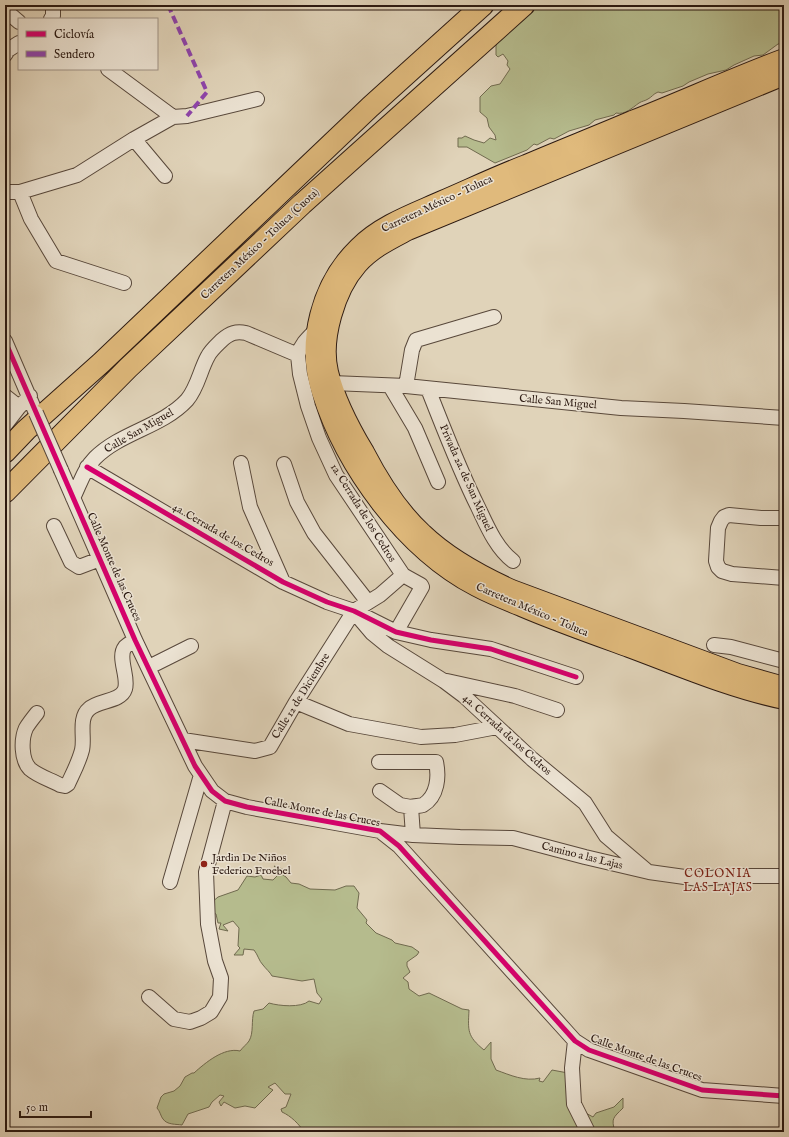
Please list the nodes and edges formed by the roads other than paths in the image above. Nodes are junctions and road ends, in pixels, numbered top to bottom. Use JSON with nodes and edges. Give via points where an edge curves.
{"nodes":[{"id":1,"x":53,"y":5,"type":"edge"},
{"id":2,"x":483,"y":5,"type":"edge"},
{"id":3,"x":524,"y":5,"type":"edge"},
{"id":4,"x":5,"y":10,"type":"edge"},
{"id":5,"x":52,"y":18,"type":"edge"},
{"id":6,"x":18,"y":21,"type":"edge"},
{"id":7,"x":18,"y":44,"type":"edge"},
{"id":8,"x":5,"y":55,"type":"edge"},
{"id":9,"x":784,"y":58,"type":"edge"},
{"id":10,"x":109,"y":70,"type":"edge"},
{"id":11,"x":784,"y":76,"type":"edge"},
{"id":12,"x":257,"y":99,"type":"dead end"},
{"id":13,"x":173,"y":116,"type":"junction"},
{"id":14,"x":134,"y":138,"type":"junction"},
{"id":15,"x":165,"y":176,"type":"dead end"},
{"id":16,"x":5,"y":192,"type":"edge"},
{"id":17,"x":20,"y":192,"type":"junction"},
{"id":18,"x":124,"y":283,"type":"dead end"},
{"id":19,"x":494,"y":317,"type":"dead end"},
{"id":20,"x":316,"y":330,"type":"junction"},
{"id":21,"x":5,"y":340,"type":"edge"},
{"id":22,"x":298,"y":355,"type":"junction"},
{"id":23,"x":332,"y":383,"type":"junction"},
{"id":24,"x":390,"y":386,"type":"junction"},
{"id":25,"x":406,"y":386,"type":"junction"},
{"id":26,"x":428,"y":389,"type":"junction"},
{"id":27,"x":5,"y":396,"type":"edge"},
{"id":28,"x":30,"y":396,"type":"junction"},
{"id":29,"x":19,"y":407,"type":"junction"},
{"id":30,"x":784,"y":418,"type":"edge"},
{"id":31,"x":5,"y":425,"type":"edge"},
{"id":32,"x":5,"y":452,"type":"edge"},
{"id":33,"x":241,"y":463,"type":"dead end"},
{"id":34,"x":284,"y":464,"type":"dead end"},
{"id":35,"x":87,"y":467,"type":"junction"},
{"id":36,"x":438,"y":482,"type":"dead end"},
{"id":37,"x":5,"y":492,"type":"edge"},
{"id":38,"x":73,"y":498,"type":"junction"},
{"id":39,"x":784,"y":518,"type":"edge"},
{"id":40,"x":54,"y":526,"type":"dead end"},
{"id":41,"x":100,"y":559,"type":"junction"},
{"id":42,"x":513,"y":561,"type":"dead end"},
{"id":43,"x":403,"y":575,"type":"junction"},
{"id":44,"x":784,"y":578,"type":"edge"},
{"id":45,"x":283,"y":582,"type":"junction"},
{"id":46,"x":368,"y":602,"type":"junction"},
{"id":47,"x":354,"y":611,"type":"junction"},
{"id":48,"x":396,"y":632,"type":"junction"},
{"id":49,"x":135,"y":640,"type":"junction"},
{"id":50,"x":714,"y":645,"type":"dead end"},
{"id":51,"x":191,"y":646,"type":"dead end"},
{"id":52,"x":784,"y":661,"type":"edge"},
{"id":53,"x":149,"y":667,"type":"junction"},
{"id":54,"x":576,"y":677,"type":"dead end"},
{"id":55,"x":444,"y":681,"type":"junction"},
{"id":56,"x":784,"y":686,"type":"edge"},
{"id":57,"x":784,"y":700,"type":"edge"},
{"id":58,"x":296,"y":702,"type":"junction"},
{"id":59,"x":557,"y":710,"type":"dead end"},
{"id":60,"x":37,"y":713,"type":"dead end"},
{"id":61,"x":497,"y":727,"type":"junction"},
{"id":62,"x":183,"y":740,"type":"junction"},
{"id":63,"x":379,"y":762,"type":"dead end"},
{"id":64,"x":201,"y":775,"type":"junction"},
{"id":65,"x":380,"y":790,"type":"dead end"},
{"id":66,"x":225,"y":801,"type":"junction"},
{"id":67,"x":411,"y":806,"type":"junction"},
{"id":68,"x":380,"y":831,"type":"junction"},
{"id":69,"x":413,"y":835,"type":"junction"},
{"id":70,"x":649,"y":872,"type":"junction"},
{"id":71,"x":784,"y":876,"type":"edge"},
{"id":72,"x":170,"y":882,"type":"dead end"},
{"id":73,"x":149,"y":997,"type":"dead end"},
{"id":74,"x":575,"y":1041,"type":"junction"},
{"id":75,"x":784,"y":1096,"type":"edge"},
{"id":76,"x":588,"y":1132,"type":"edge"}],
"edges":[{"from":1,"to":5,"type":"street"},
{"from":2,"to":32,"type":"highway","name":"Carretera México - Toluca (Cuota)","via":[[370,107]]},
{"from":3,"to":37,"type":"highway","name":"Carretera México - Toluca (Cuota)","via":[[296,210],[128,368]]},
{"from":4,"to":6,"type":"street"},
{"from":7,"to":8,"type":"street"},
{"from":9,"to":20,"type":"main road","name":"Carretera México - Toluca","via":[[496,176],[388,225],[359,245],[341,268],[330,285]]},
{"from":10,"to":13,"type":"street"},
{"from":11,"to":23,"type":"main road","name":"Carretera México - Toluca","via":[[408,230],[383,244],[358,265],[336,303],[327,353]]},
{"from":12,"to":13,"type":"street","via":[[187,116]]},
{"from":13,"to":14,"type":"street"},
{"from":14,"to":15,"type":"street"},
{"from":14,"to":17,"type":"street","via":[[76,175]]},
{"from":16,"to":17,"type":"street"},
{"from":17,"to":18,"type":"street","via":[[31,219],[56,260]]},
{"from":19,"to":25,"type":"street","via":[[416,340]]},
{"from":20,"to":22,"type":"street","via":[[305,340]]},
{"from":20,"to":57,"type":"main road","name":"Carretera México - Toluca","via":[[316,375],[336,431],[378,499],[416,544],[433,559],[475,587],[538,614],[719,681],[763,696]]},
{"from":21,"to":28,"type":"street"},
{"from":22,"to":35,"type":"street","name":"Calle San Miguel","via":[[246,334],[230,333],[210,352],[192,393],[179,407],[168,416],[102,451]]},
{"from":22,"to":43,"type":"street","name":"1a. Cerrada de los Cedros","via":[[308,406],[336,475]]},
{"from":23,"to":24,"type":"street","name":"Calle San Miguel"},
{"from":23,"to":56,"type":"main road","name":"Carretera México - Toluca","via":[[357,439],[390,494],[422,533],[476,572],[512,589],[623,631]]},
{"from":24,"to":25,"type":"street","name":"Calle San Miguel"},
{"from":24,"to":36,"type":"street","via":[[415,428]]},
{"from":25,"to":26,"type":"street","name":"Calle San Miguel"},
{"from":26,"to":30,"type":"street","name":"Calle San Miguel","via":[[621,408]]},
{"from":26,"to":42,"type":"street","name":"Privada 2a. de San Miguel","via":[[467,485],[487,526],[506,556]]},
{"from":27,"to":29,"type":"street"},
{"from":28,"to":29,"type":"street"},
{"from":28,"to":38,"type":"street","name":"Calle Monte de las Cruces","bridge":true},
{"from":29,"to":31,"type":"street"},
{"from":33,"to":45,"type":"street","via":[[250,507]]},
{"from":34,"to":46,"type":"street","via":[[297,502],[314,533]]},
{"from":35,"to":38,"type":"street","name":"Calle San Miguel"},
{"from":35,"to":45,"type":"street","name":"4a. Cerrada de los Cedros"},
{"from":38,"to":41,"type":"street","name":"Calle Monte de las Cruces"},
{"from":39,"to":44,"type":"street","via":[[729,515],[724,517],[718,528],[716,561],[722,571],[732,574]]},
{"from":40,"to":41,"type":"street","via":[[71,562],[75,565],[79,567]]},
{"from":41,"to":49,"type":"street","name":"Calle Monte de las Cruces"},
{"from":43,"to":46,"type":"street"},
{"from":43,"to":48,"type":"street","name":"1a. Cerrada de los Cedros","via":[[422,587]]},
{"from":45,"to":47,"type":"street","name":"4a. Cerrada de los Cedros"},
{"from":46,"to":47,"type":"street"},
{"from":47,"to":48,"type":"street"},
{"from":47,"to":55,"type":"street","name":"4a. Cerrada de los Cedros","via":[[372,633],[388,646]]},
{"from":47,"to":58,"type":"street","name":"Calle 12 de Diciembre"},
{"from":48,"to":54,"type":"street","via":[[491,649]]},
{"from":49,"to":53,"type":"street","name":"Calle Monte de las Cruces"},
{"from":49,"to":60,"type":"street","via":[[124,648],[122,658],[126,683],[121,696],[89,708],[85,714],[83,750],[65,786],[34,772],[24,758],[26,727]]},
{"from":50,"to":52,"type":"street"},
{"from":51,"to":53,"type":"street"},
{"from":53,"to":62,"type":"street","name":"Calle Monte de las Cruces"},
{"from":55,"to":59,"type":"street","via":[[515,696]]},
{"from":55,"to":61,"type":"street","name":"4a. Cerrada de los Cedros"},
{"from":58,"to":61,"type":"street","via":[[349,724],[421,737],[456,735]]},
{"from":58,"to":62,"type":"street","name":"Calle 12 de Diciembre","via":[[270,747],[255,752]]},
{"from":61,"to":70,"type":"street","name":"4a. Cerrada de los Cedros","via":[[585,803],[606,836]]},
{"from":62,"to":64,"type":"street","name":"Calle Monte de las Cruces"},
{"from":63,"to":67,"type":"street","via":[[436,762],[436,787],[431,797],[423,805]]},
{"from":64,"to":66,"type":"street","name":"Calle Monte de las Cruces","via":[[212,791]]},
{"from":64,"to":72,"type":"street"},
{"from":65,"to":67,"type":"street","via":[[400,805]]},
{"from":66,"to":68,"type":"street","name":"Calle Monte de las Cruces"},
{"from":66,"to":73,"type":"street","via":[[206,872],[208,924],[221,978],[220,997],[211,1012],[190,1022],[174,1019]]},
{"from":67,"to":69,"type":"street"},
{"from":68,"to":69,"type":"street","name":"Camino a las Lajas"},
{"from":68,"to":74,"type":"street","name":"Calle Monte de las Cruces","via":[[399,846]]},
{"from":69,"to":70,"type":"street","name":"Camino a las Lajas","via":[[513,838]]},
{"from":70,"to":71,"type":"street","name":"Camino a las Lajas","via":[[699,878]]},
{"from":74,"to":75,"type":"street","name":"Calle Monte de las Cruces","via":[[589,1050],[702,1090]]},
{"from":74,"to":76,"type":"street","via":[[572,1068],[574,1104]]}]}
